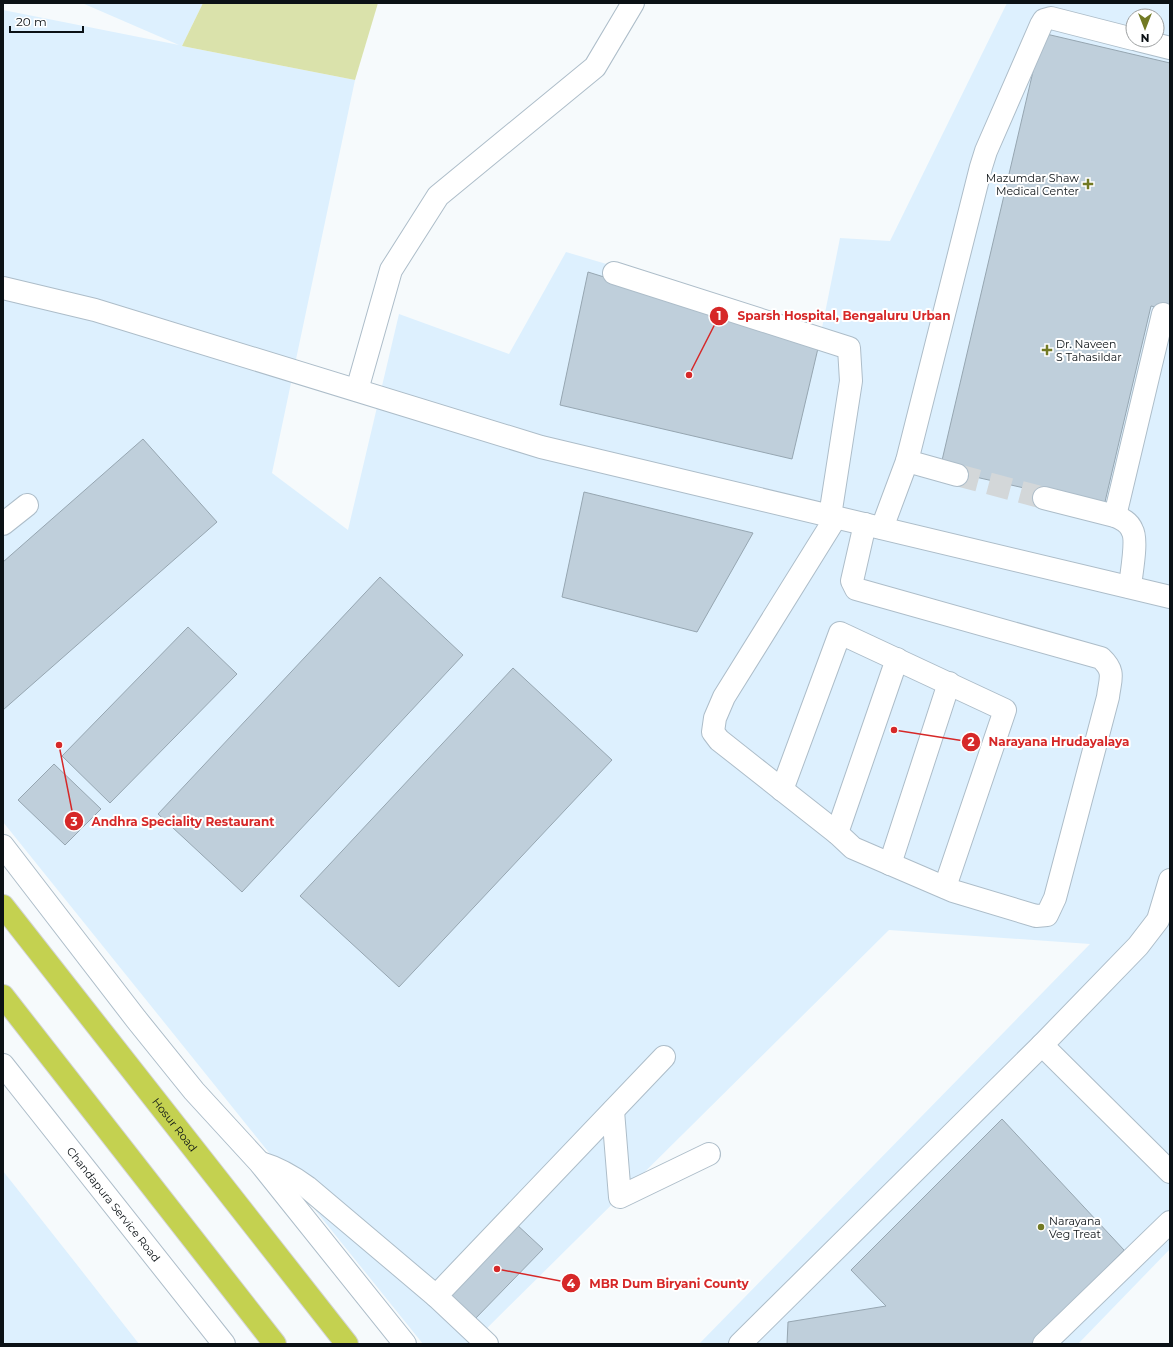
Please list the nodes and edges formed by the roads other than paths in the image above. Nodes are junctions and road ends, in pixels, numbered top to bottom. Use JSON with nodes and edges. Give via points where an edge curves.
{"nodes":[{"id":1,"x":633,"y":3,"type":"edge"},
{"id":2,"x":1125,"y":37,"type":"edge"},
{"id":3,"x":614,"y":273,"type":"dead end"},
{"id":4,"x":3,"y":288,"type":"edge"},
{"id":5,"x":1163,"y":314,"type":"dead end"},
{"id":6,"x":357,"y":390,"type":"junction"},
{"id":7,"x":907,"y":461,"type":"junction"},
{"id":8,"x":957,"y":475,"type":"tunnel mouth"},
{"id":9,"x":1044,"y":498,"type":"tunnel mouth"},
{"id":10,"x":27,"y":504,"type":"dead end"},
{"id":11,"x":1115,"y":516,"type":"junction"},
{"id":12,"x":833,"y":517,"type":"junction"},
{"id":13,"x":3,"y":524,"type":"edge"},
{"id":14,"x":874,"y":526,"type":"junction"},
{"id":15,"x":1130,"y":587,"type":"junction"},
{"id":16,"x":1170,"y":596,"type":"edge"},
{"id":17,"x":897,"y":659,"type":"junction"},
{"id":18,"x":949,"y":683,"type":"junction"},
{"id":19,"x":782,"y":790,"type":"junction"},
{"id":20,"x":837,"y":833,"type":"junction"},
{"id":21,"x":3,"y":846,"type":"edge"},
{"id":22,"x":890,"y":864,"type":"junction"},
{"id":23,"x":1170,"y":880,"type":"edge"},
{"id":24,"x":945,"y":887,"type":"junction"},
{"id":25,"x":3,"y":906,"type":"edge"},
{"id":26,"x":3,"y":996,"type":"edge"},
{"id":27,"x":1042,"y":1045,"type":"junction"},
{"id":28,"x":664,"y":1057,"type":"dead end"},
{"id":29,"x":3,"y":1064,"type":"edge"},
{"id":30,"x":612,"y":1111,"type":"junction"},
{"id":31,"x":709,"y":1154,"type":"dead end"},
{"id":32,"x":260,"y":1162,"type":"junction"},
{"id":33,"x":1170,"y":1172,"type":"edge"},
{"id":34,"x":1170,"y":1222,"type":"edge"},
{"id":35,"x":436,"y":1296,"type":"junction"},
{"id":36,"x":224,"y":1344,"type":"edge"},
{"id":37,"x":275,"y":1344,"type":"edge"},
{"id":38,"x":347,"y":1344,"type":"edge"},
{"id":39,"x":405,"y":1344,"type":"edge"},
{"id":40,"x":487,"y":1344,"type":"edge"},
{"id":41,"x":740,"y":1344,"type":"edge"},
{"id":42,"x":1044,"y":1344,"type":"edge"}],
"edges":[{"from":1,"to":6,"type":"street","via":[[596,67],[438,196],[391,270]]},
{"from":2,"to":7,"type":"street","via":[[1052,18],[1044,20],[1041,24],[981,167]]},
{"from":3,"to":12,"type":"street","via":[[850,348],[851,381]]},
{"from":4,"to":6,"type":"street","via":[[95,310]]},
{"from":5,"to":11,"type":"street"},
{"from":6,"to":12,"type":"street","via":[[541,447]]},
{"from":7,"to":8,"type":"street"},
{"from":7,"to":14,"type":"street"},
{"from":9,"to":11,"type":"street"},
{"from":10,"to":13,"type":"street"},
{"from":11,"to":15,"type":"street","via":[[1126,521],[1135,537]]},
{"from":12,"to":14,"type":"street"},
{"from":12,"to":19,"type":"street","via":[[724,697],[714,718],[713,732],[718,740]]},
{"from":14,"to":15,"type":"street"},
{"from":14,"to":24,"type":"street","via":[[852,581],[856,590],[1101,658],[1109,666],[1111,678],[1108,697],[1055,898],[1047,915],[1036,916]]},
{"from":15,"to":16,"type":"street"},
{"from":17,"to":18,"type":"street"},
{"from":17,"to":19,"type":"street","via":[[840,633]]},
{"from":17,"to":20,"type":"street"},
{"from":18,"to":22,"type":"street"},
{"from":18,"to":24,"type":"street","via":[[1005,710]]},
{"from":19,"to":20,"type":"street"},
{"from":20,"to":22,"type":"street","via":[[853,848]]},
{"from":21,"to":32,"type":"street","via":[[194,1091]]},
{"from":22,"to":24,"type":"street"},
{"from":23,"to":27,"type":"street","via":[[1158,920],[1138,946]]},
{"from":25,"to":38,"type":"highway","name":"Hosur Road"},
{"from":26,"to":37,"type":"highway"},
{"from":27,"to":33,"type":"street"},
{"from":27,"to":41,"type":"street"},
{"from":28,"to":30,"type":"street"},
{"from":29,"to":36,"type":"street","name":"Chandapura Service Road"},
{"from":30,"to":31,"type":"street","via":[[620,1197]]},
{"from":30,"to":35,"type":"street"},
{"from":32,"to":35,"type":"street","via":[[292,1176]]},
{"from":32,"to":39,"type":"street"},
{"from":34,"to":42,"type":"street"},
{"from":35,"to":40,"type":"street"}]}
